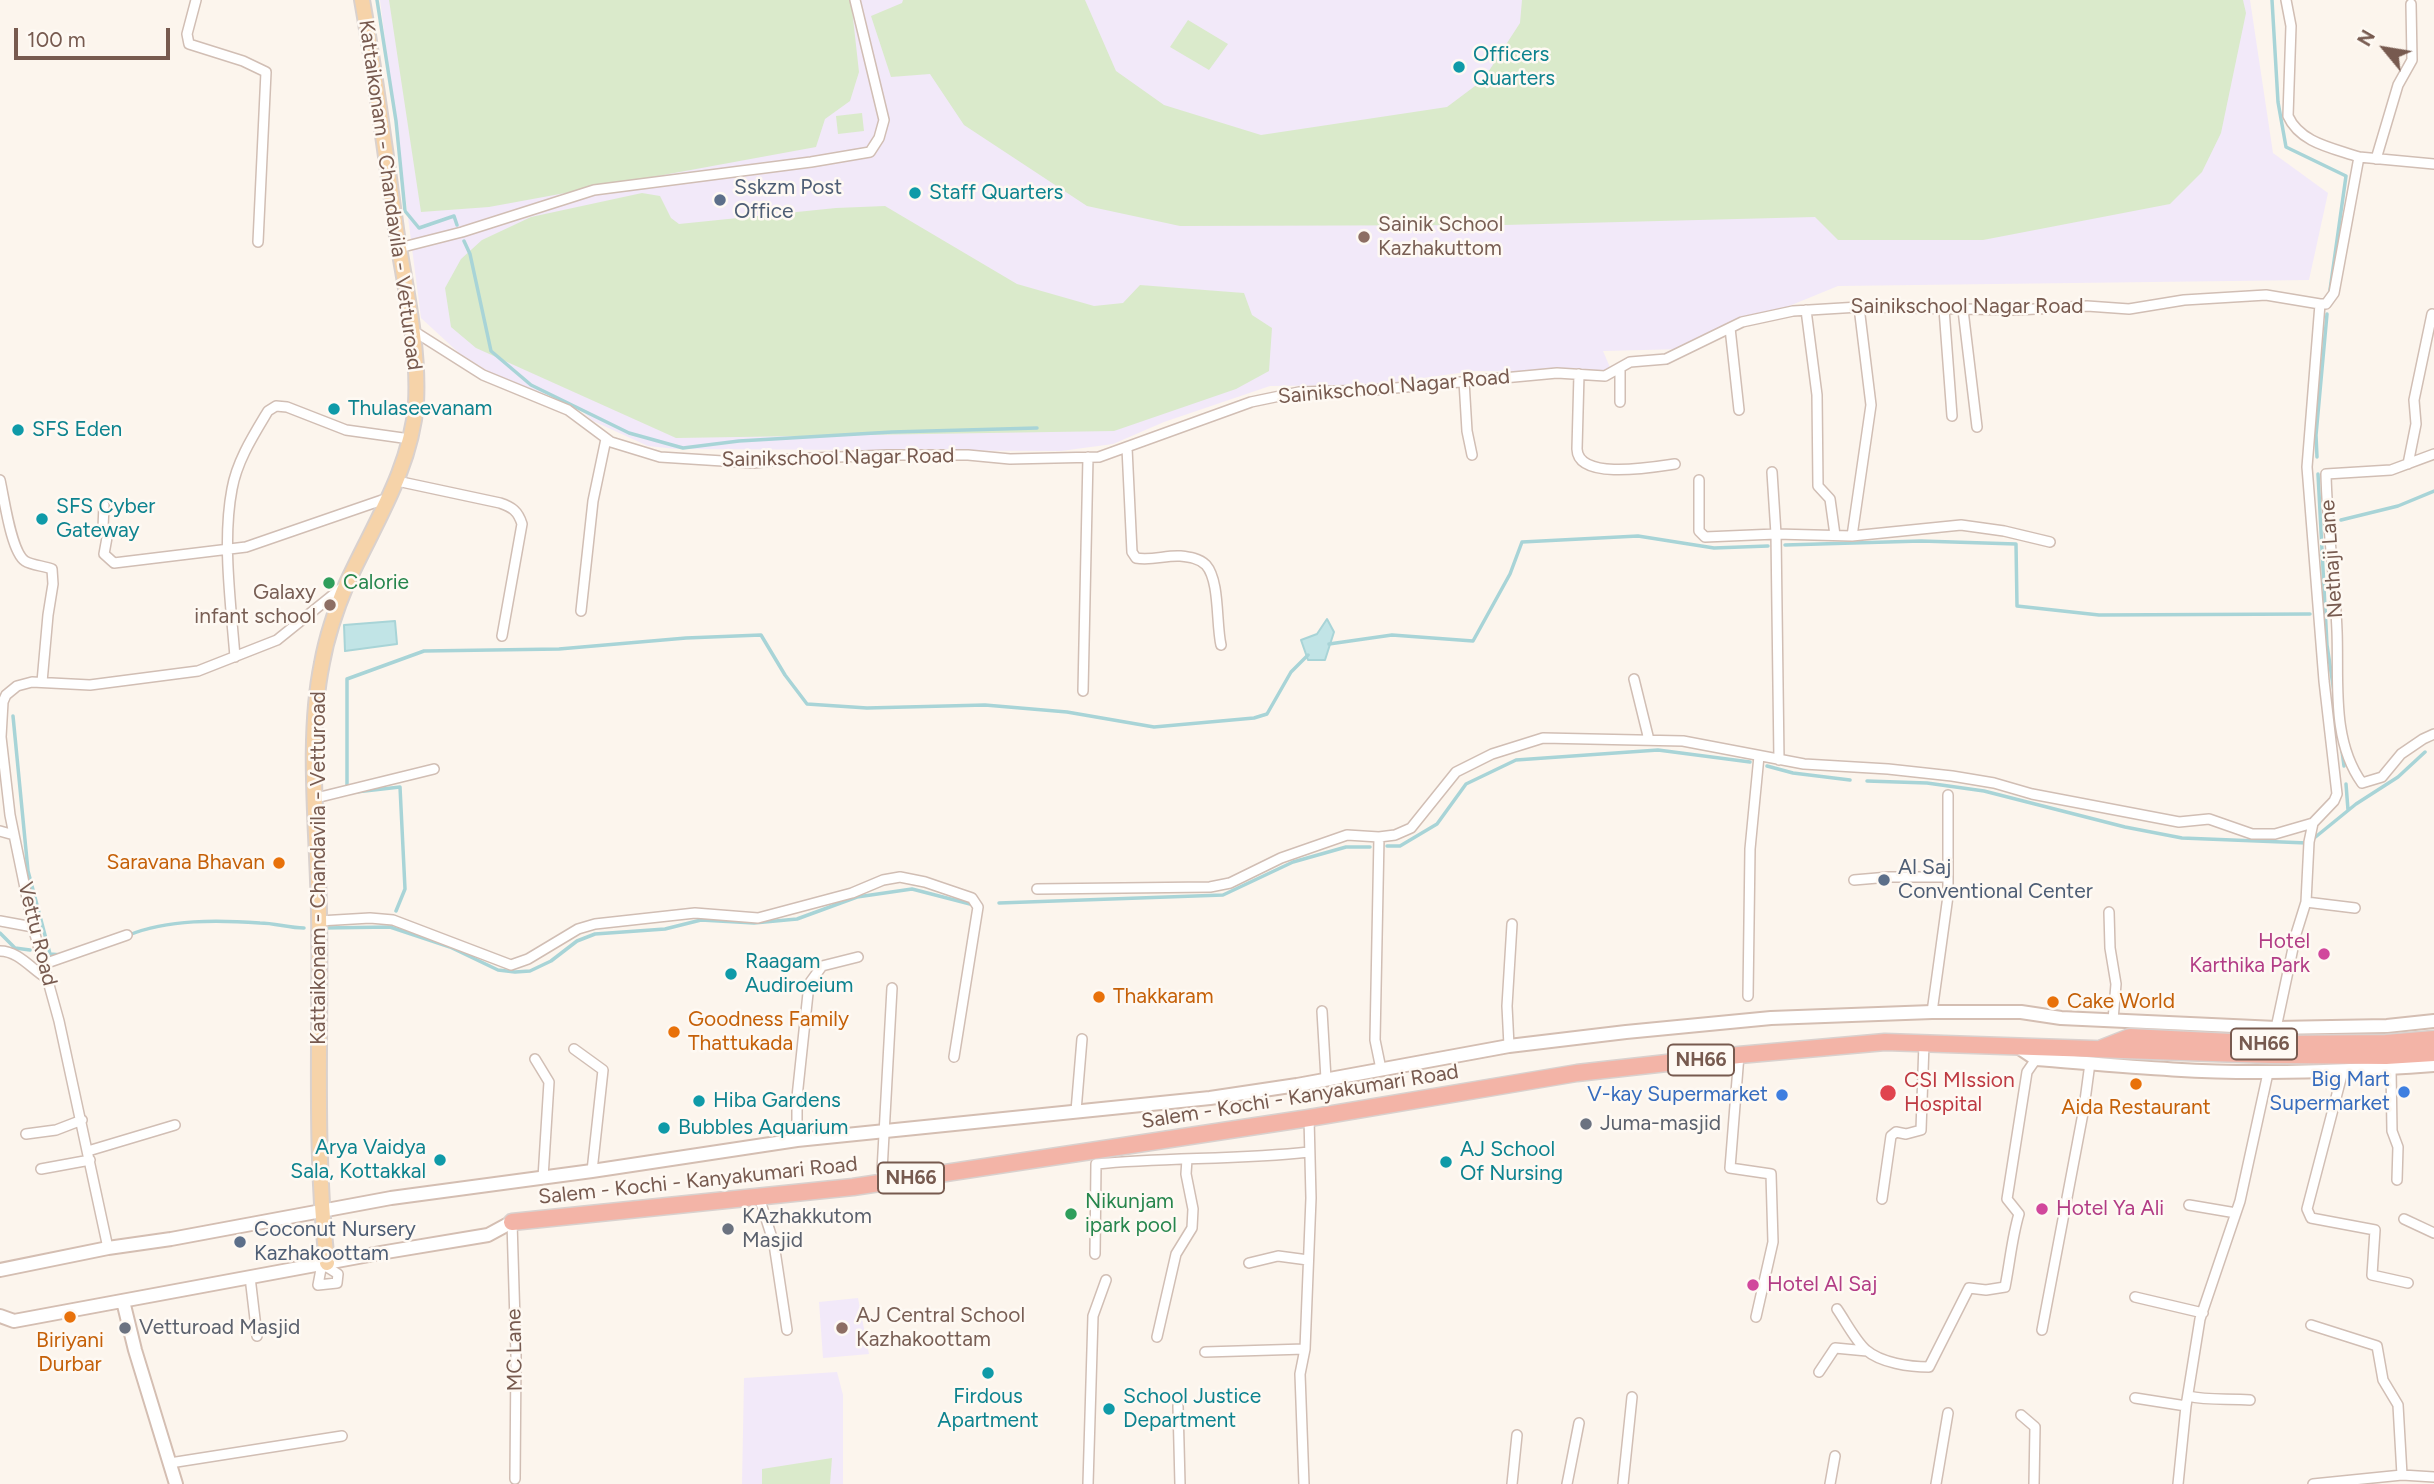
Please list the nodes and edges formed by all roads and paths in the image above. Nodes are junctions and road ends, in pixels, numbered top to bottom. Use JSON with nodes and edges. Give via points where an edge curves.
{"nodes":[{"id":1,"x":196,"y":0,"type":"edge"},
{"id":2,"x":362,"y":0,"type":"edge"},
{"id":3,"x":855,"y":0,"type":"edge"},
{"id":4,"x":2287,"y":0,"type":"edge"},
{"id":5,"x":2411,"y":4,"type":"dead end"},
{"id":6,"x":2359,"y":158,"type":"junction"},
{"id":7,"x":2376,"y":159,"type":"junction"},
{"id":8,"x":2434,"y":164,"type":"edge"},
{"id":9,"x":258,"y":242,"type":"dead end"},
{"id":10,"x":399,"y":248,"type":"junction"},
{"id":11,"x":2320,"y":304,"type":"junction"},
{"id":12,"x":1859,"y":307,"type":"junction"},
{"id":13,"x":1944,"y":309,"type":"junction"},
{"id":14,"x":1806,"y":310,"type":"junction"},
{"id":15,"x":1963,"y":310,"type":"junction"},
{"id":16,"x":2432,"y":314,"type":"dead end"},
{"id":17,"x":1730,"y":328,"type":"junction"},
{"id":18,"x":412,"y":330,"type":"junction"},
{"id":19,"x":1620,"y":368,"type":"junction"},
{"id":20,"x":1579,"y":374,"type":"junction"},
{"id":21,"x":1464,"y":381,"type":"junction"},
{"id":22,"x":1620,"y":402,"type":"dead end"},
{"id":23,"x":1739,"y":410,"type":"dead end"},
{"id":24,"x":1952,"y":416,"type":"dead end"},
{"id":25,"x":1977,"y":427,"type":"dead end"},
{"id":26,"x":410,"y":439,"type":"junction"},
{"id":27,"x":606,"y":439,"type":"junction"},
{"id":28,"x":1127,"y":448,"type":"junction"},
{"id":29,"x":2434,"y":454,"type":"edge"},
{"id":30,"x":1472,"y":455,"type":"dead end"},
{"id":31,"x":1088,"y":457,"type":"junction"},
{"id":32,"x":1675,"y":464,"type":"dead end"},
{"id":33,"x":2408,"y":464,"type":"junction"},
{"id":34,"x":1773,"y":472,"type":"dead end"},
{"id":35,"x":0,"y":480,"type":"edge"},
{"id":36,"x":1699,"y":480,"type":"dead end"},
{"id":37,"x":397,"y":481,"type":"junction"},
{"id":38,"x":390,"y":497,"type":"junction"},
{"id":39,"x":104,"y":505,"type":"dead end"},
{"id":40,"x":1776,"y":534,"type":"junction"},
{"id":41,"x":1835,"y":536,"type":"junction"},
{"id":42,"x":1852,"y":536,"type":"junction"},
{"id":43,"x":2050,"y":542,"type":"dead end"},
{"id":44,"x":228,"y":551,"type":"junction"},
{"id":45,"x":347,"y":584,"type":"junction"},
{"id":46,"x":582,"y":611,"type":"dead end"},
{"id":47,"x":502,"y":636,"type":"dead end"},
{"id":48,"x":1221,"y":645,"type":"dead end"},
{"id":49,"x":235,"y":657,"type":"junction"},
{"id":50,"x":1634,"y":679,"type":"dead end"},
{"id":51,"x":42,"y":682,"type":"junction"},
{"id":52,"x":1083,"y":691,"type":"dead end"},
{"id":53,"x":1,"y":709,"type":"edge"},
{"id":54,"x":2434,"y":734,"type":"edge"},
{"id":55,"x":1649,"y":740,"type":"junction"},
{"id":56,"x":1759,"y":756,"type":"junction"},
{"id":57,"x":1779,"y":760,"type":"junction"},
{"id":58,"x":434,"y":769,"type":"dead end"},
{"id":59,"x":1948,"y":795,"type":"dead end"},
{"id":60,"x":316,"y":798,"type":"junction"},
{"id":61,"x":2313,"y":823,"type":"junction"},
{"id":62,"x":0,"y":831,"type":"edge"},
{"id":63,"x":14,"y":835,"type":"junction"},
{"id":64,"x":1379,"y":837,"type":"junction"},
{"id":65,"x":1948,"y":877,"type":"junction"},
{"id":66,"x":1854,"y":880,"type":"dead end"},
{"id":67,"x":1037,"y":889,"type":"dead end"},
{"id":68,"x":2306,"y":902,"type":"junction"},
{"id":69,"x":2355,"y":908,"type":"dead end"},
{"id":70,"x":2109,"y":912,"type":"dead end"},
{"id":71,"x":319,"y":920,"type":"junction"},
{"id":72,"x":0,"y":921,"type":"edge"},
{"id":73,"x":1511,"y":925,"type":"dead end"},
{"id":74,"x":33,"y":927,"type":"junction"},
{"id":75,"x":127,"y":935,"type":"dead end"},
{"id":76,"x":0,"y":951,"type":"edge"},
{"id":77,"x":858,"y":957,"type":"dead end"},
{"id":78,"x":44,"y":964,"type":"junction"},
{"id":79,"x":48,"y":979,"type":"junction"},
{"id":80,"x":892,"y":988,"type":"dead end"},
{"id":81,"x":1748,"y":996,"type":"dead end"},
{"id":82,"x":1322,"y":1011,"type":"dead end"},
{"id":83,"x":1932,"y":1012,"type":"junction"},
{"id":84,"x":2113,"y":1020,"type":"junction"},
{"id":85,"x":2434,"y":1021,"type":"edge"},
{"id":86,"x":2276,"y":1028,"type":"junction"},
{"id":87,"x":1082,"y":1039,"type":"dead end"},
{"id":88,"x":2434,"y":1039,"type":"edge"},
{"id":89,"x":1924,"y":1043,"type":"junction"},
{"id":90,"x":1509,"y":1046,"type":"junction"},
{"id":91,"x":2018,"y":1047,"type":"junction"},
{"id":92,"x":574,"y":1049,"type":"dead end"},
{"id":93,"x":2434,"y":1053,"type":"edge"},
{"id":94,"x":1739,"y":1055,"type":"junction"},
{"id":95,"x":2093,"y":1057,"type":"junction"},
{"id":96,"x":954,"y":1058,"type":"dead end"},
{"id":97,"x":536,"y":1059,"type":"dead end"},
{"id":98,"x":2036,"y":1059,"type":"junction"},
{"id":99,"x":2434,"y":1065,"type":"edge"},
{"id":100,"x":1381,"y":1069,"type":"junction"},
{"id":101,"x":2391,"y":1069,"type":"junction"},
{"id":102,"x":2343,"y":1071,"type":"junction"},
{"id":103,"x":2268,"y":1073,"type":"junction"},
{"id":104,"x":1326,"y":1079,"type":"junction"},
{"id":105,"x":1076,"y":1111,"type":"junction"},
{"id":106,"x":1309,"y":1118,"type":"junction"},
{"id":107,"x":82,"y":1120,"type":"junction"},
{"id":108,"x":175,"y":1125,"type":"dead end"},
{"id":109,"x":884,"y":1131,"type":"junction"},
{"id":110,"x":26,"y":1134,"type":"dead end"},
{"id":111,"x":797,"y":1140,"type":"junction"},
{"id":112,"x":1310,"y":1152,"type":"junction"},
{"id":113,"x":89,"y":1155,"type":"junction"},
{"id":114,"x":1187,"y":1159,"type":"junction"},
{"id":115,"x":41,"y":1169,"type":"dead end"},
{"id":116,"x":592,"y":1171,"type":"junction"},
{"id":117,"x":882,"y":1171,"type":"dead end"},
{"id":118,"x":543,"y":1178,"type":"junction"},
{"id":119,"x":2397,"y":1180,"type":"dead end"},
{"id":120,"x":758,"y":1196,"type":"junction"},
{"id":121,"x":1882,"y":1199,"type":"dead end"},
{"id":122,"x":2189,"y":1205,"type":"dead end"},
{"id":123,"x":321,"y":1212,"type":"junction"},
{"id":124,"x":2236,"y":1213,"type":"junction"},
{"id":125,"x":2404,"y":1219,"type":"dead end"},
{"id":126,"x":512,"y":1222,"type":"junction"},
{"id":127,"x":2434,"y":1233,"type":"edge"},
{"id":128,"x":108,"y":1248,"type":"junction"},
{"id":129,"x":1095,"y":1254,"type":"dead end"},
{"id":130,"x":1308,"y":1260,"type":"junction"},
{"id":131,"x":1250,"y":1263,"type":"dead end"},
{"id":132,"x":327,"y":1265,"type":"junction"},
{"id":133,"x":0,"y":1270,"type":"edge"},
{"id":134,"x":250,"y":1277,"type":"junction"},
{"id":135,"x":1106,"y":1280,"type":"dead end"},
{"id":136,"x":2408,"y":1283,"type":"dead end"},
{"id":137,"x":2135,"y":1297,"type":"dead end"},
{"id":138,"x":123,"y":1301,"type":"junction"},
{"id":139,"x":1837,"y":1309,"type":"dead end"},
{"id":140,"x":2203,"y":1313,"type":"junction"},
{"id":141,"x":0,"y":1316,"type":"edge"},
{"id":142,"x":1756,"y":1317,"type":"dead end"},
{"id":143,"x":2311,"y":1325,"type":"dead end"},
{"id":144,"x":787,"y":1330,"type":"dead end"},
{"id":145,"x":2042,"y":1330,"type":"dead end"},
{"id":146,"x":257,"y":1336,"type":"dead end"},
{"id":147,"x":1157,"y":1337,"type":"dead end"},
{"id":148,"x":1305,"y":1349,"type":"junction"},
{"id":149,"x":1867,"y":1351,"type":"junction"},
{"id":150,"x":1205,"y":1352,"type":"dead end"},
{"id":151,"x":1819,"y":1372,"type":"dead end"},
{"id":152,"x":2188,"y":1396,"type":"junction"},
{"id":153,"x":1632,"y":1397,"type":"dead end"},
{"id":154,"x":2135,"y":1398,"type":"dead end"},
{"id":155,"x":2250,"y":1400,"type":"dead end"},
{"id":156,"x":1178,"y":1406,"type":"dead end"},
{"id":157,"x":2186,"y":1406,"type":"junction"},
{"id":158,"x":1948,"y":1413,"type":"dead end"},
{"id":159,"x":2021,"y":1415,"type":"dead end"},
{"id":160,"x":1579,"y":1423,"type":"dead end"},
{"id":161,"x":1517,"y":1435,"type":"dead end"},
{"id":162,"x":342,"y":1436,"type":"dead end"},
{"id":163,"x":1835,"y":1456,"type":"dead end"},
{"id":164,"x":170,"y":1463,"type":"junction"},
{"id":165,"x":2402,"y":1475,"type":"junction"},
{"id":166,"x":2434,"y":1477,"type":"edge"},
{"id":167,"x":515,"y":1479,"type":"dead end"},
{"id":168,"x":176,"y":1484,"type":"edge"},
{"id":169,"x":1088,"y":1484,"type":"edge"},
{"id":170,"x":1181,"y":1484,"type":"edge"},
{"id":171,"x":1304,"y":1484,"type":"edge"},
{"id":172,"x":1511,"y":1484,"type":"edge"},
{"id":173,"x":1567,"y":1484,"type":"edge"},
{"id":174,"x":1623,"y":1484,"type":"edge"},
{"id":175,"x":1830,"y":1484,"type":"edge"},
{"id":176,"x":1936,"y":1484,"type":"edge"},
{"id":177,"x":2034,"y":1484,"type":"edge"},
{"id":178,"x":2178,"y":1484,"type":"edge"},
{"id":179,"x":2313,"y":1484,"type":"edge"}],
"edges":[{"from":1,"to":9,"type":"street","via":[[187,34],[189,44],[266,72]]},
{"from":2,"to":10,"type":"main road","name":"Kattaikonam - Chandavila - Vetturoad"},
{"from":3,"to":10,"type":"street","via":[[884,120],[870,152],[594,190]]},
{"from":4,"to":6,"type":"street","via":[[2291,26],[2288,116],[2293,128],[2302,136]]},
{"from":5,"to":7,"type":"street","via":[[2412,60],[2398,85]]},
{"from":6,"to":7,"type":"street"},
{"from":6,"to":11,"type":"street","via":[[2334,293],[2326,304]]},
{"from":7,"to":8,"type":"street"},
{"from":10,"to":18,"type":"main road","name":"Kattaikonam - Chandavila - Vetturoad"},
{"from":11,"to":15,"type":"street","name":"Sainikschool Nagar Road","via":[[2266,295],[2129,309]]},
{"from":11,"to":61,"type":"street","via":[[2307,467],[2337,794]]},
{"from":12,"to":13,"type":"street","name":"Sainikschool Nagar Road"},
{"from":12,"to":14,"type":"street","name":"Sainikschool Nagar Road"},
{"from":12,"to":42,"type":"street","via":[[1871,405]]},
{"from":13,"to":15,"type":"street","name":"Sainikschool Nagar Road"},
{"from":13,"to":24,"type":"street"},
{"from":14,"to":17,"type":"street","name":"Sainikschool Nagar Road"},
{"from":14,"to":41,"type":"street","via":[[1817,395],[1818,486],[1830,499]]},
{"from":15,"to":25,"type":"street"},
{"from":16,"to":33,"type":"street","via":[[2414,400],[2416,424]]},
{"from":17,"to":19,"type":"street","name":"Sainikschool Nagar Road","via":[[1665,359],[1630,362]]},
{"from":17,"to":23,"type":"street"},
{"from":18,"to":26,"type":"main road","name":"Kattaikonam - Chandavila - Vetturoad","via":[[416,405]]},
{"from":18,"to":27,"type":"street","name":"Sainikschool Nagar Road","via":[[483,375],[568,410]]},
{"from":19,"to":20,"type":"street","name":"Sainikschool Nagar Road","via":[[1605,376]]},
{"from":19,"to":22,"type":"street"},
{"from":20,"to":21,"type":"street","name":"Sainikschool Nagar Road"},
{"from":20,"to":32,"type":"street","via":[[1577,456],[1581,462],[1622,470]]},
{"from":21,"to":28,"type":"street","name":"Sainikschool Nagar Road","via":[[1299,392],[1251,402]]},
{"from":21,"to":30,"type":"street"},
{"from":26,"to":37,"type":"main road","name":"Kattaikonam - Chandavila - Vetturoad"},
{"from":26,"to":44,"type":"street","via":[[346,430],[276,406],[268,411],[240,462],[232,490]]},
{"from":27,"to":31,"type":"street","name":"Sainikschool Nagar Road","via":[[660,457],[754,463],[887,455]]},
{"from":27,"to":46,"type":"street","via":[[593,501]]},
{"from":28,"to":31,"type":"street","name":"Sainikschool Nagar Road"},
{"from":28,"to":48,"type":"street","via":[[1132,552],[1142,559],[1176,555],[1205,564],[1215,590]]},
{"from":29,"to":33,"type":"street","name":"Nethaji Lane"},
{"from":31,"to":52,"type":"street"},
{"from":33,"to":54,"type":"street","name":"Nethaji Lane","via":[[2391,470],[2326,474],[2337,695],[2346,754],[2362,783],[2382,777],[2401,754]]},
{"from":34,"to":40,"type":"street"},
{"from":35,"to":51,"type":"street","via":[[22,559],[52,569]]},
{"from":36,"to":40,"type":"street","via":[[1701,535]]},
{"from":37,"to":38,"type":"main road","name":"Kattaikonam - Chandavila - Vetturoad"},
{"from":37,"to":47,"type":"street","via":[[500,502],[519,514],[522,524]]},
{"from":38,"to":44,"type":"street"},
{"from":38,"to":45,"type":"main road","name":"Kattaikonam - Chandavila - Vetturoad"},
{"from":39,"to":44,"type":"street","via":[[103,528],[108,532],[104,554],[114,563]]},
{"from":40,"to":41,"type":"street"},
{"from":40,"to":57,"type":"street"},
{"from":41,"to":42,"type":"street"},
{"from":42,"to":43,"type":"street","via":[[1961,525]]},
{"from":44,"to":49,"type":"street"},
{"from":45,"to":49,"type":"street","name":"Vettu Road","via":[[277,640]]},
{"from":45,"to":60,"type":"main road","name":"Kattaikonam - Chandavila - Vetturoad","via":[[321,668],[315,711]]},
{"from":49,"to":51,"type":"street","name":"Vettu Road","via":[[198,671],[90,685]]},
{"from":50,"to":55,"type":"street"},
{"from":51,"to":53,"type":"street","name":"Vettu Road","via":[[16,687],[6,695]]},
{"from":53,"to":63,"type":"street","name":"Vettu Road"},
{"from":55,"to":56,"type":"street","via":[[1683,741]]},
{"from":55,"to":64,"type":"street","via":[[1543,738],[1504,750],[1455,772],[1411,828]]},
{"from":56,"to":57,"type":"street"},
{"from":56,"to":81,"type":"street","via":[[1750,849]]},
{"from":57,"to":61,"type":"street","via":[[1952,776],[2179,822],[2209,818],[2252,834],[2275,834]]},
{"from":58,"to":60,"type":"street"},
{"from":59,"to":65,"type":"street"},
{"from":60,"to":71,"type":"main road","name":"Kattaikonam - Chandavila - Vetturoad"},
{"from":61,"to":68,"type":"street"},
{"from":62,"to":63,"type":"street"},
{"from":63,"to":74,"type":"street","name":"Vettu Road"},
{"from":64,"to":67,"type":"street","via":[[1347,835],[1281,858],[1230,884]]},
{"from":64,"to":100,"type":"street","via":[[1376,1040]]},
{"from":65,"to":66,"type":"street"},
{"from":65,"to":83,"type":"street"},
{"from":68,"to":69,"type":"street"},
{"from":68,"to":86,"type":"street"},
{"from":70,"to":84,"type":"street","via":[[2116,984]]},
{"from":71,"to":96,"type":"street","via":[[393,919],[512,965],[595,924],[695,913],[758,918],[883,880],[900,877],[925,882],[972,898],[978,907]]},
{"from":71,"to":123,"type":"main road","name":"Kattaikonam - Chandavila - Vetturoad"},
{"from":72,"to":74,"type":"street"},
{"from":73,"to":90,"type":"street"},
{"from":74,"to":78,"type":"street","name":"Vettu Road"},
{"from":75,"to":78,"type":"street"},
{"from":76,"to":79,"type":"street","via":[[14,953]]},
{"from":77,"to":111,"type":"street","via":[[822,966],[810,984],[797,1097]]},
{"from":78,"to":79,"type":"street","name":"Vettu Road"},
{"from":79,"to":107,"type":"street","name":"Vettu Road"},
{"from":80,"to":109,"type":"street"},
{"from":82,"to":104,"type":"street"},
{"from":83,"to":84,"type":"street","via":[[2021,1012]]},
{"from":83,"to":90,"type":"street","via":[[1771,1018]]},
{"from":84,"to":86,"type":"street"},
{"from":85,"to":86,"type":"street"},
{"from":87,"to":105,"type":"street"},
{"from":88,"to":95,"type":"highway","name":"Salem - Kochi - Kanyakumari Road","number":"NH66","via":[[2271,1044],[2130,1037]]},
{"from":89,"to":91,"type":"highway","name":"Salem - Kochi - Kanyakumari Road","number":"NH66"},
{"from":89,"to":94,"type":"highway","name":"Salem - Kochi - Kanyakumari Road","number":"NH66","via":[[1885,1042]]},
{"from":89,"to":121,"type":"street","via":[[1921,1130],[1891,1136]]},
{"from":90,"to":100,"type":"street"},
{"from":91,"to":95,"type":"highway","name":"Salem - Kochi - Kanyakumari Road","number":"NH66"},
{"from":91,"to":98,"type":"street"},
{"from":92,"to":116,"type":"street","via":[[603,1070]]},
{"from":93,"to":95,"type":"highway","name":"Salem - Kochi - Kanyakumari Road","number":"NH66","via":[[2133,1051]]},
{"from":94,"to":106,"type":"highway","name":"Salem - Kochi - Kanyakumari Road","number":"NH66","via":[[1577,1073]]},
{"from":94,"to":142,"type":"street","via":[[1730,1168],[1771,1174],[1773,1242]]},
{"from":95,"to":98,"type":"street"},
{"from":95,"to":103,"type":"street"},
{"from":95,"to":145,"type":"street"},
{"from":97,"to":118,"type":"street","via":[[549,1082]]},
{"from":98,"to":149,"type":"street","via":[[2027,1072],[2007,1199],[2019,1214],[2005,1287],[1969,1288],[1929,1367],[1888,1361]]},
{"from":99,"to":101,"type":"street"},
{"from":100,"to":104,"type":"street"},
{"from":101,"to":102,"type":"street"},
{"from":101,"to":119,"type":"street"},
{"from":102,"to":103,"type":"street"},
{"from":102,"to":136,"type":"street","via":[[2307,1209],[2311,1218],[2375,1230],[2372,1275]]},
{"from":103,"to":124,"type":"street"},
{"from":104,"to":105,"type":"street","via":[[1210,1098]]},
{"from":105,"to":109,"type":"street"},
{"from":106,"to":112,"type":"street"},
{"from":106,"to":120,"type":"highway","name":"Salem - Kochi - Kanyakumari Road","number":"NH66","via":[[853,1187]]},
{"from":107,"to":110,"type":"street"},
{"from":107,"to":113,"type":"street","name":"Vettu Road"},
{"from":108,"to":113,"type":"street"},
{"from":109,"to":111,"type":"street"},
{"from":109,"to":117,"type":"street"},
{"from":111,"to":116,"type":"street"},
{"from":112,"to":114,"type":"street"},
{"from":112,"to":130,"type":"street"},
{"from":113,"to":115,"type":"street"},
{"from":113,"to":128,"type":"street","name":"Vettu Road"},
{"from":114,"to":129,"type":"street","via":[[1096,1164]]},
{"from":114,"to":147,"type":"street","via":[[1192,1228],[1176,1254]]},
{"from":116,"to":118,"type":"street"},
{"from":118,"to":123,"type":"street"},
{"from":120,"to":126,"type":"highway","name":"Salem - Kochi - Kanyakumari Road","number":"NH66"},
{"from":120,"to":144,"type":"street","via":[[774,1244]]},
{"from":122,"to":124,"type":"street"},
{"from":123,"to":128,"type":"street"},
{"from":123,"to":132,"type":"main road","name":"Kattaikonam - Chandavila - Vetturoad"},
{"from":124,"to":140,"type":"street"},
{"from":125,"to":127,"type":"street"},
{"from":126,"to":132,"type":"street","via":[[488,1235]]},
{"from":126,"to":167,"type":"street","name":"MC Lane"},
{"from":128,"to":133,"type":"street"},
{"from":130,"to":131,"type":"street","via":[[1278,1256]]},
{"from":130,"to":148,"type":"street"},
{"from":132,"to":134,"type":"street"},
{"from":134,"to":138,"type":"street"},
{"from":134,"to":146,"type":"street"},
{"from":135,"to":169,"type":"street","via":[[1093,1316]]},
{"from":137,"to":140,"type":"street"},
{"from":138,"to":141,"type":"street","via":[[14,1321]]},
{"from":138,"to":164,"type":"street"},
{"from":139,"to":149,"type":"street"},
{"from":140,"to":152,"type":"street"},
{"from":143,"to":165,"type":"street","via":[[2377,1346],[2383,1380],[2398,1405]]},
{"from":148,"to":150,"type":"street"},
{"from":148,"to":171,"type":"street","via":[[1300,1374]]},
{"from":149,"to":151,"type":"street","via":[[1835,1348]]},
{"from":152,"to":155,"type":"street"},
{"from":152,"to":157,"type":"street"},
{"from":153,"to":174,"type":"street"},
{"from":154,"to":157,"type":"street"},
{"from":156,"to":170,"type":"street"},
{"from":157,"to":178,"type":"street"},
{"from":158,"to":176,"type":"street"},
{"from":159,"to":177,"type":"street","via":[[2035,1427]]},
{"from":160,"to":173,"type":"street"},
{"from":161,"to":172,"type":"street"},
{"from":162,"to":164,"type":"street"},
{"from":163,"to":175,"type":"street"},
{"from":164,"to":168,"type":"street"},
{"from":165,"to":166,"type":"street"},
{"from":165,"to":179,"type":"street"}]}
